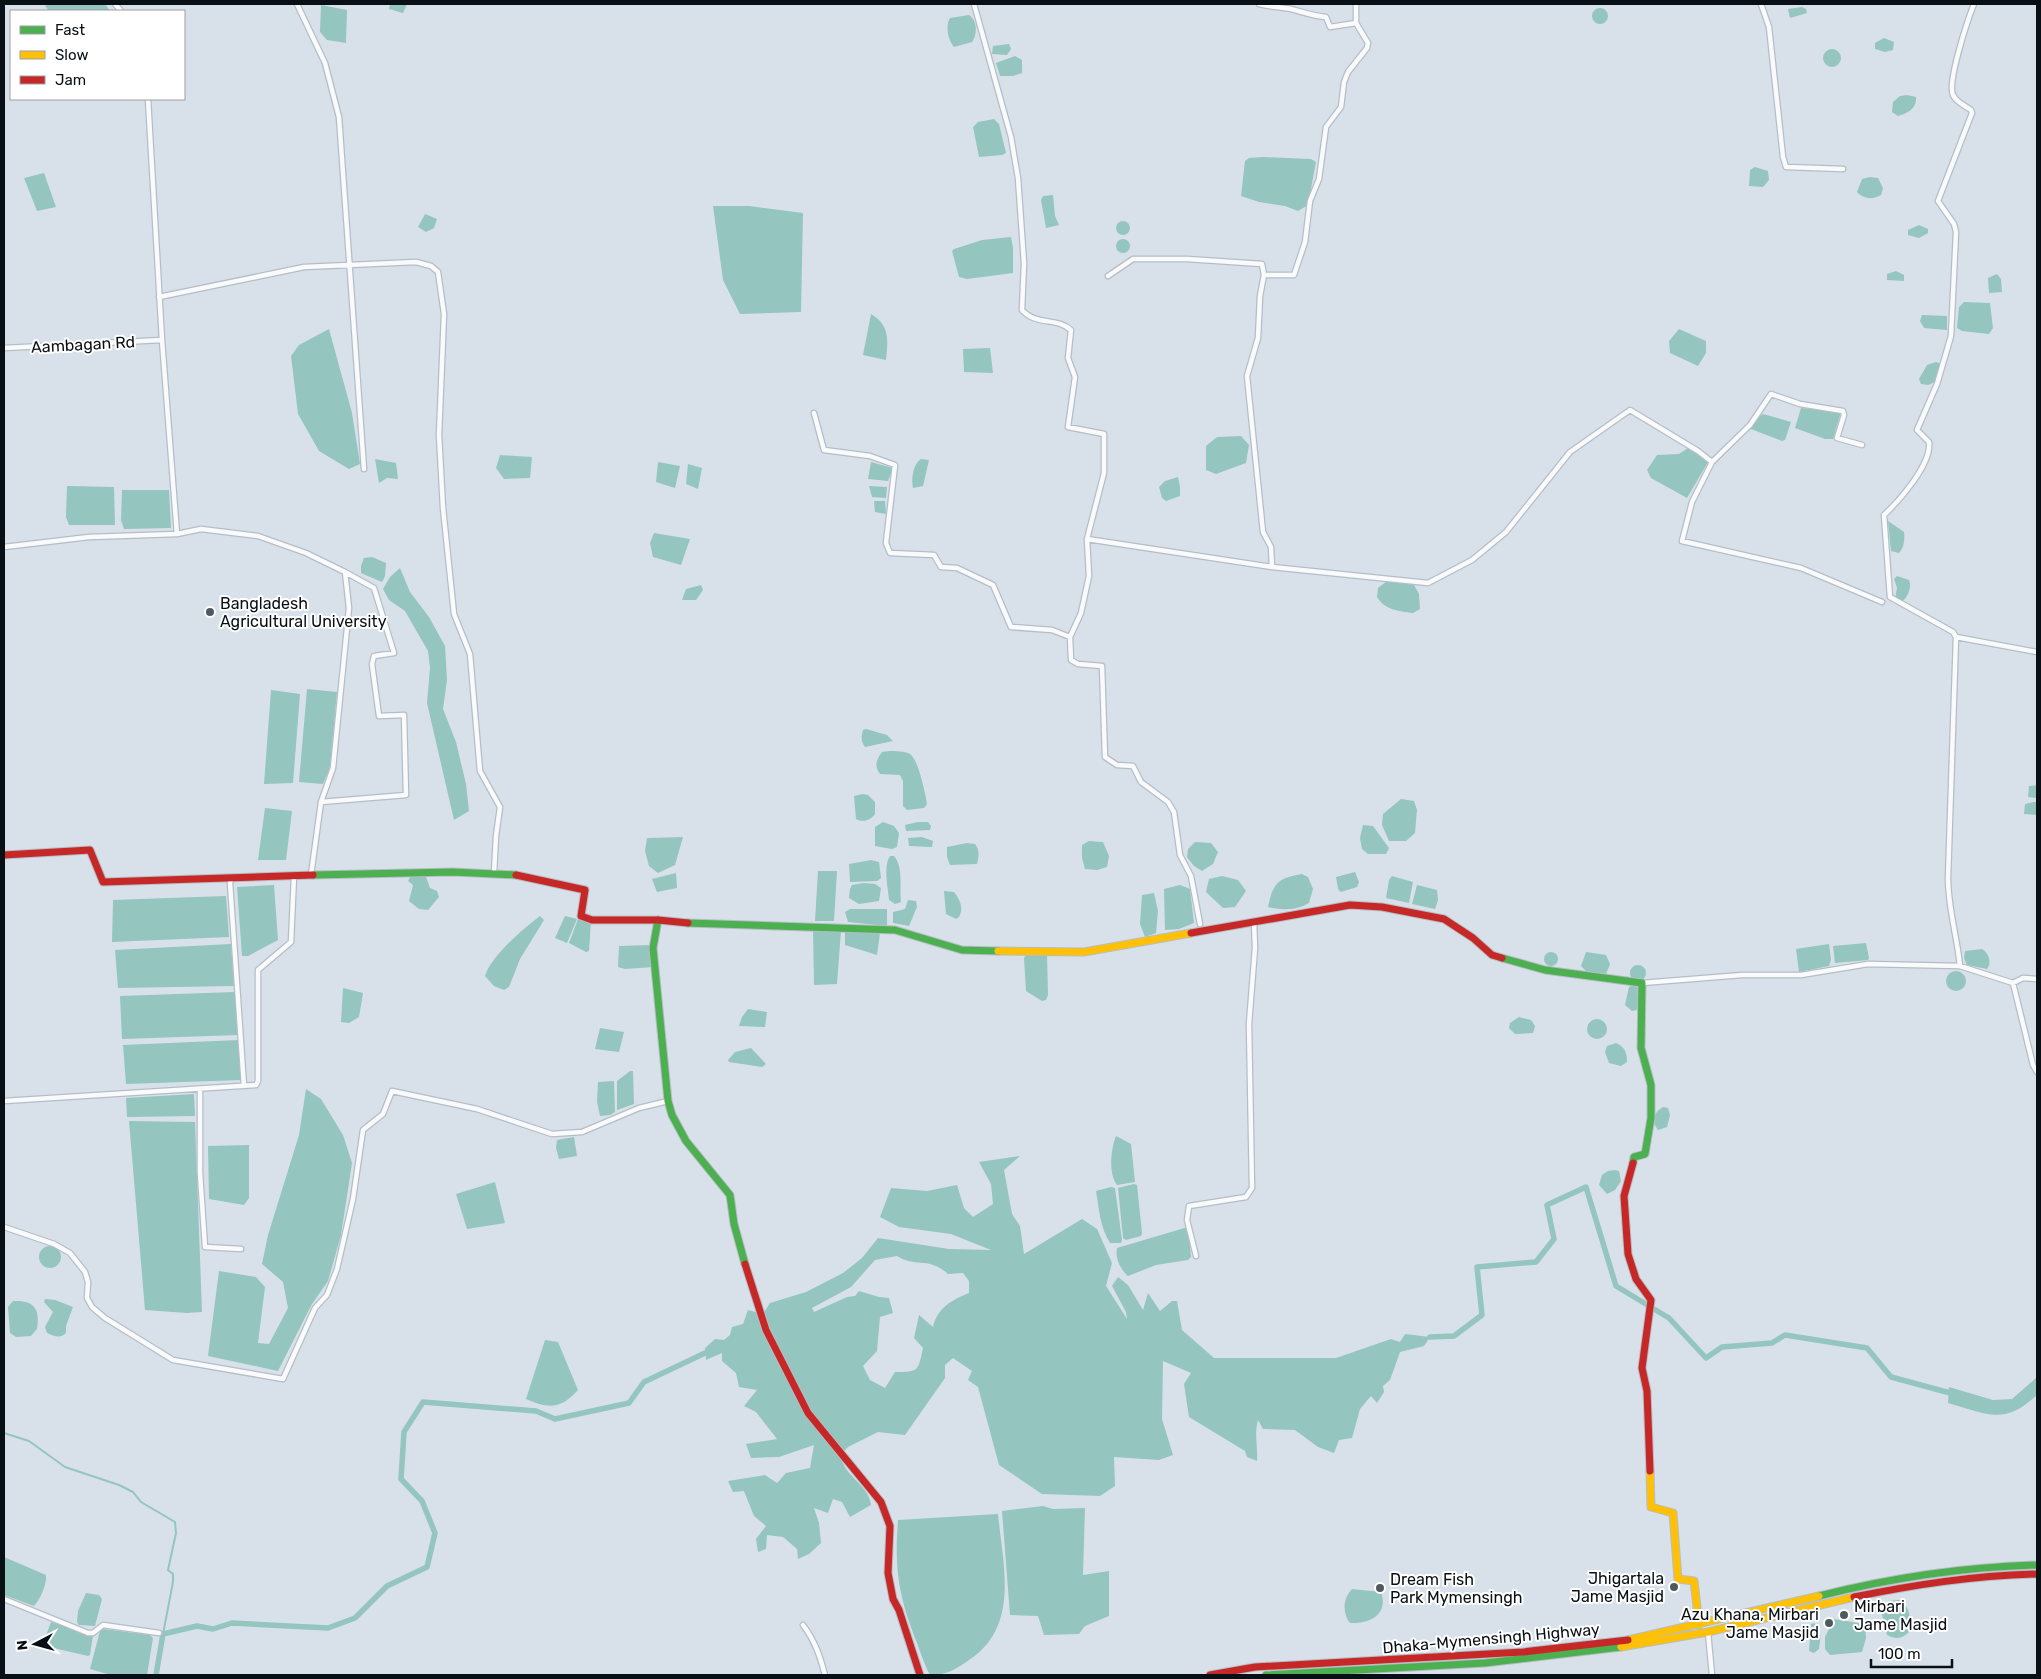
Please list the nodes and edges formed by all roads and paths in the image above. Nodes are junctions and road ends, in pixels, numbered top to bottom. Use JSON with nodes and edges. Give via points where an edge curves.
{"nodes":[{"id":1,"x":297,"y":4,"type":"edge"},
{"id":2,"x":974,"y":4,"type":"edge"},
{"id":3,"x":1259,"y":4,"type":"edge"},
{"id":4,"x":1356,"y":4,"type":"edge"},
{"id":5,"x":1762,"y":4,"type":"edge"},
{"id":6,"x":1974,"y":4,"type":"edge"},
{"id":7,"x":1356,"y":23,"type":"junction"},
{"id":8,"x":148,"y":100,"type":"edge"},
{"id":9,"x":1843,"y":170,"type":"dead end"},
{"id":10,"x":349,"y":266,"type":"junction"},
{"id":11,"x":1264,"y":275,"type":"junction"},
{"id":12,"x":1108,"y":276,"type":"dead end"},
{"id":13,"x":159,"y":297,"type":"junction"},
{"id":14,"x":162,"y":340,"type":"junction"},
{"id":15,"x":4,"y":348,"type":"edge"},
{"id":16,"x":814,"y":413,"type":"dead end"},
{"id":17,"x":1862,"y":446,"type":"dead end"},
{"id":18,"x":1712,"y":462,"type":"junction"},
{"id":19,"x":364,"y":469,"type":"dead end"},
{"id":20,"x":177,"y":534,"type":"junction"},
{"id":21,"x":1087,"y":539,"type":"junction"},
{"id":22,"x":4,"y":548,"type":"edge"},
{"id":23,"x":1272,"y":567,"type":"junction"},
{"id":24,"x":345,"y":572,"type":"junction"},
{"id":25,"x":1882,"y":602,"type":"dead end"},
{"id":26,"x":1070,"y":637,"type":"junction"},
{"id":27,"x":1956,"y":637,"type":"junction"},
{"id":28,"x":2037,"y":652,"type":"edge"},
{"id":29,"x":321,"y":802,"type":"junction"},
{"id":30,"x":4,"y":855,"type":"edge"},
{"id":31,"x":494,"y":873,"type":"junction"},
{"id":32,"x":311,"y":875,"type":"junction"},
{"id":33,"x":294,"y":876,"type":"junction"},
{"id":34,"x":231,"y":879,"type":"junction"},
{"id":35,"x":658,"y":920,"type":"junction"},
{"id":36,"x":1254,"y":922,"type":"junction"},
{"id":37,"x":1200,"y":924,"type":"dead end"},
{"id":38,"x":1960,"y":966,"type":"junction"},
{"id":39,"x":2037,"y":979,"type":"edge"},
{"id":40,"x":2013,"y":982,"type":"junction"},
{"id":41,"x":1642,"y":983,"type":"junction"},
{"id":42,"x":2037,"y":1072,"type":"edge"},
{"id":43,"x":244,"y":1086,"type":"junction"},
{"id":44,"x":200,"y":1090,"type":"junction"},
{"id":45,"x":4,"y":1101,"type":"edge"},
{"id":46,"x":668,"y":1101,"type":"junction"},
{"id":47,"x":4,"y":1227,"type":"edge"},
{"id":48,"x":241,"y":1249,"type":"dead end"},
{"id":49,"x":1196,"y":1256,"type":"dead end"},
{"id":50,"x":2037,"y":1565,"type":"edge"},
{"id":51,"x":2037,"y":1574,"type":"edge"},
{"id":52,"x":4,"y":1599,"type":"edge"},
{"id":53,"x":803,"y":1625,"type":"dead end"},
{"id":54,"x":1699,"y":1625,"type":"junction"},
{"id":55,"x":1708,"y":1632,"type":"junction"},
{"id":56,"x":159,"y":1633,"type":"dead end"},
{"id":57,"x":825,"y":1675,"type":"edge"},
{"id":58,"x":920,"y":1675,"type":"edge"},
{"id":59,"x":1210,"y":1675,"type":"edge"},
{"id":60,"x":1266,"y":1675,"type":"edge"},
{"id":61,"x":1712,"y":1675,"type":"edge"}],
"edges":[{"from":1,"to":10,"type":"street","via":[[325,63],[339,116]]},
{"from":2,"to":21,"type":"street","via":[[1018,178],[1024,263],[1022,310],[1029,317],[1065,324],[1071,330],[1068,358],[1074,377],[1068,427],[1104,434],[1104,473]]},
{"from":3,"to":7,"type":"street","via":[[1326,17],[1330,27]]},
{"from":4,"to":7,"type":"street"},
{"from":5,"to":9,"type":"street","via":[[1769,27],[1786,167]]},
{"from":6,"to":27,"type":"street","via":[[1958,56],[1952,93],[1972,113],[1938,201],[1956,232],[1950,336],[1937,384],[1917,430],[1929,442],[1929,452],[1909,490],[1884,515],[1890,597],[1953,632]]},
{"from":7,"to":11,"type":"street","via":[[1368,43],[1367,48],[1348,72],[1341,106],[1326,127],[1319,179],[1310,201],[1305,242],[1294,275]]},
{"from":8,"to":13,"type":"street"},
{"from":10,"to":13,"type":"street","via":[[304,267]]},
{"from":10,"to":19,"type":"street"},
{"from":10,"to":31,"type":"street","via":[[416,262],[431,266],[438,272],[444,314],[438,435],[443,508],[454,614],[470,654],[480,771],[500,808]]},
{"from":11,"to":12,"type":"street","via":[[1262,264],[1153,258],[1133,259]]},
{"from":11,"to":23,"type":"street","via":[[1258,338],[1247,376],[1263,526],[1271,547]]},
{"from":13,"to":14,"type":"street"},
{"from":14,"to":15,"type":"street","name":"Aambagan Rd"},
{"from":14,"to":20,"type":"street"},
{"from":16,"to":26,"type":"street","via":[[824,450],[870,456],[895,465],[886,543],[890,553],[934,555],[941,567],[957,568],[993,585],[1011,628],[1052,630]]},
{"from":17,"to":18,"type":"street","via":[[1837,438],[1844,415],[1842,411],[1800,404],[1771,394],[1750,425]]},
{"from":18,"to":23,"type":"street","via":[[1630,410],[1570,452],[1506,532],[1472,560],[1428,583]]},
{"from":18,"to":25,"type":"street","via":[[1692,502],[1682,542],[1801,568]]},
{"from":20,"to":22,"type":"street","via":[[89,537]]},
{"from":20,"to":24,"type":"street","via":[[201,529],[258,536],[306,552]]},
{"from":21,"to":23,"type":"street"},
{"from":21,"to":26,"type":"street","via":[[1090,576],[1081,613]]},
{"from":24,"to":29,"type":"street","via":[[349,608],[332,768]]},
{"from":24,"to":29,"type":"street","via":[[374,588],[394,652],[374,656],[372,664],[379,716],[404,715],[406,795]]},
{"from":26,"to":37,"type":"street","via":[[1070,660],[1073,663],[1102,666],[1104,757],[1118,765],[1133,766],[1141,782],[1168,802],[1174,812],[1180,856],[1191,876]]},
{"from":27,"to":28,"type":"street"},
{"from":27,"to":38,"type":"street","via":[[1948,878]]},
{"from":29,"to":32,"type":"street"},
{"from":30,"to":34,"type":"main road","via":[[90,850],[103,882]]},
{"from":31,"to":32,"type":"main road"},
{"from":31,"to":35,"type":"main road","via":[[585,890],[581,916],[592,920]]},
{"from":32,"to":33,"type":"main road"},
{"from":33,"to":34,"type":"main road"},
{"from":33,"to":43,"type":"street","via":[[291,942],[258,970],[258,1081],[256,1085]]},
{"from":34,"to":43,"type":"street"},
{"from":35,"to":36,"type":"main road","via":[[716,925],[895,930],[962,950],[1084,952]]},
{"from":35,"to":46,"type":"main road","via":[[653,948]]},
{"from":36,"to":41,"type":"main road","via":[[1350,905],[1382,907],[1444,919],[1492,955],[1545,970]]},
{"from":36,"to":49,"type":"street","via":[[1255,958],[1249,1024],[1252,1188],[1246,1197],[1189,1206],[1187,1220]]},
{"from":38,"to":40,"type":"street"},
{"from":38,"to":41,"type":"street","via":[[1868,964],[1801,975],[1742,975]]},
{"from":39,"to":40,"type":"street","via":[[2023,978]]},
{"from":40,"to":42,"type":"street"},
{"from":41,"to":54,"type":"main road","via":[[1641,1048],[1651,1085],[1651,1118],[1645,1154],[1634,1157],[1624,1196],[1628,1254],[1636,1279],[1651,1300],[1642,1368],[1647,1391],[1651,1508],[1673,1513],[1678,1579],[1694,1581]]},
{"from":43,"to":44,"type":"street"},
{"from":44,"to":45,"type":"street"},
{"from":44,"to":48,"type":"street","via":[[200,1174],[205,1247]]},
{"from":46,"to":47,"type":"street","via":[[639,1108],[582,1132],[552,1134],[477,1109],[392,1091],[383,1114],[363,1130],[353,1199],[337,1269],[327,1295],[314,1308],[283,1378],[173,1360],[92,1307],[87,1298],[88,1282],[84,1272],[70,1253],[54,1244]]},
{"from":46,"to":58,"type":"main road","via":[[686,1141],[730,1195],[734,1224],[758,1309],[808,1412],[881,1502],[890,1526],[888,1573],[893,1598]]},
{"from":50,"to":54,"type":"main road","name":"Dhaka-Mymensingh Highway","via":[[1910,1575]]},
{"from":51,"to":55,"type":"main road","name":"Dhaka-Mymensingh Highway","via":[[1978,1576],[1914,1585],[1845,1598]]},
{"from":52,"to":56,"type":"street","via":[[88,1633],[104,1625]]},
{"from":53,"to":57,"type":"street","via":[[813,1638]]},
{"from":54,"to":59,"type":"main road","name":"Dhaka-Mymensingh Highway","via":[[1555,1650],[1255,1667]]},
{"from":55,"to":60,"type":"main road","name":"Dhaka-Mymensingh Highway","via":[[1600,1651],[1505,1661]]},
{"from":55,"to":61,"type":"street"}]}
